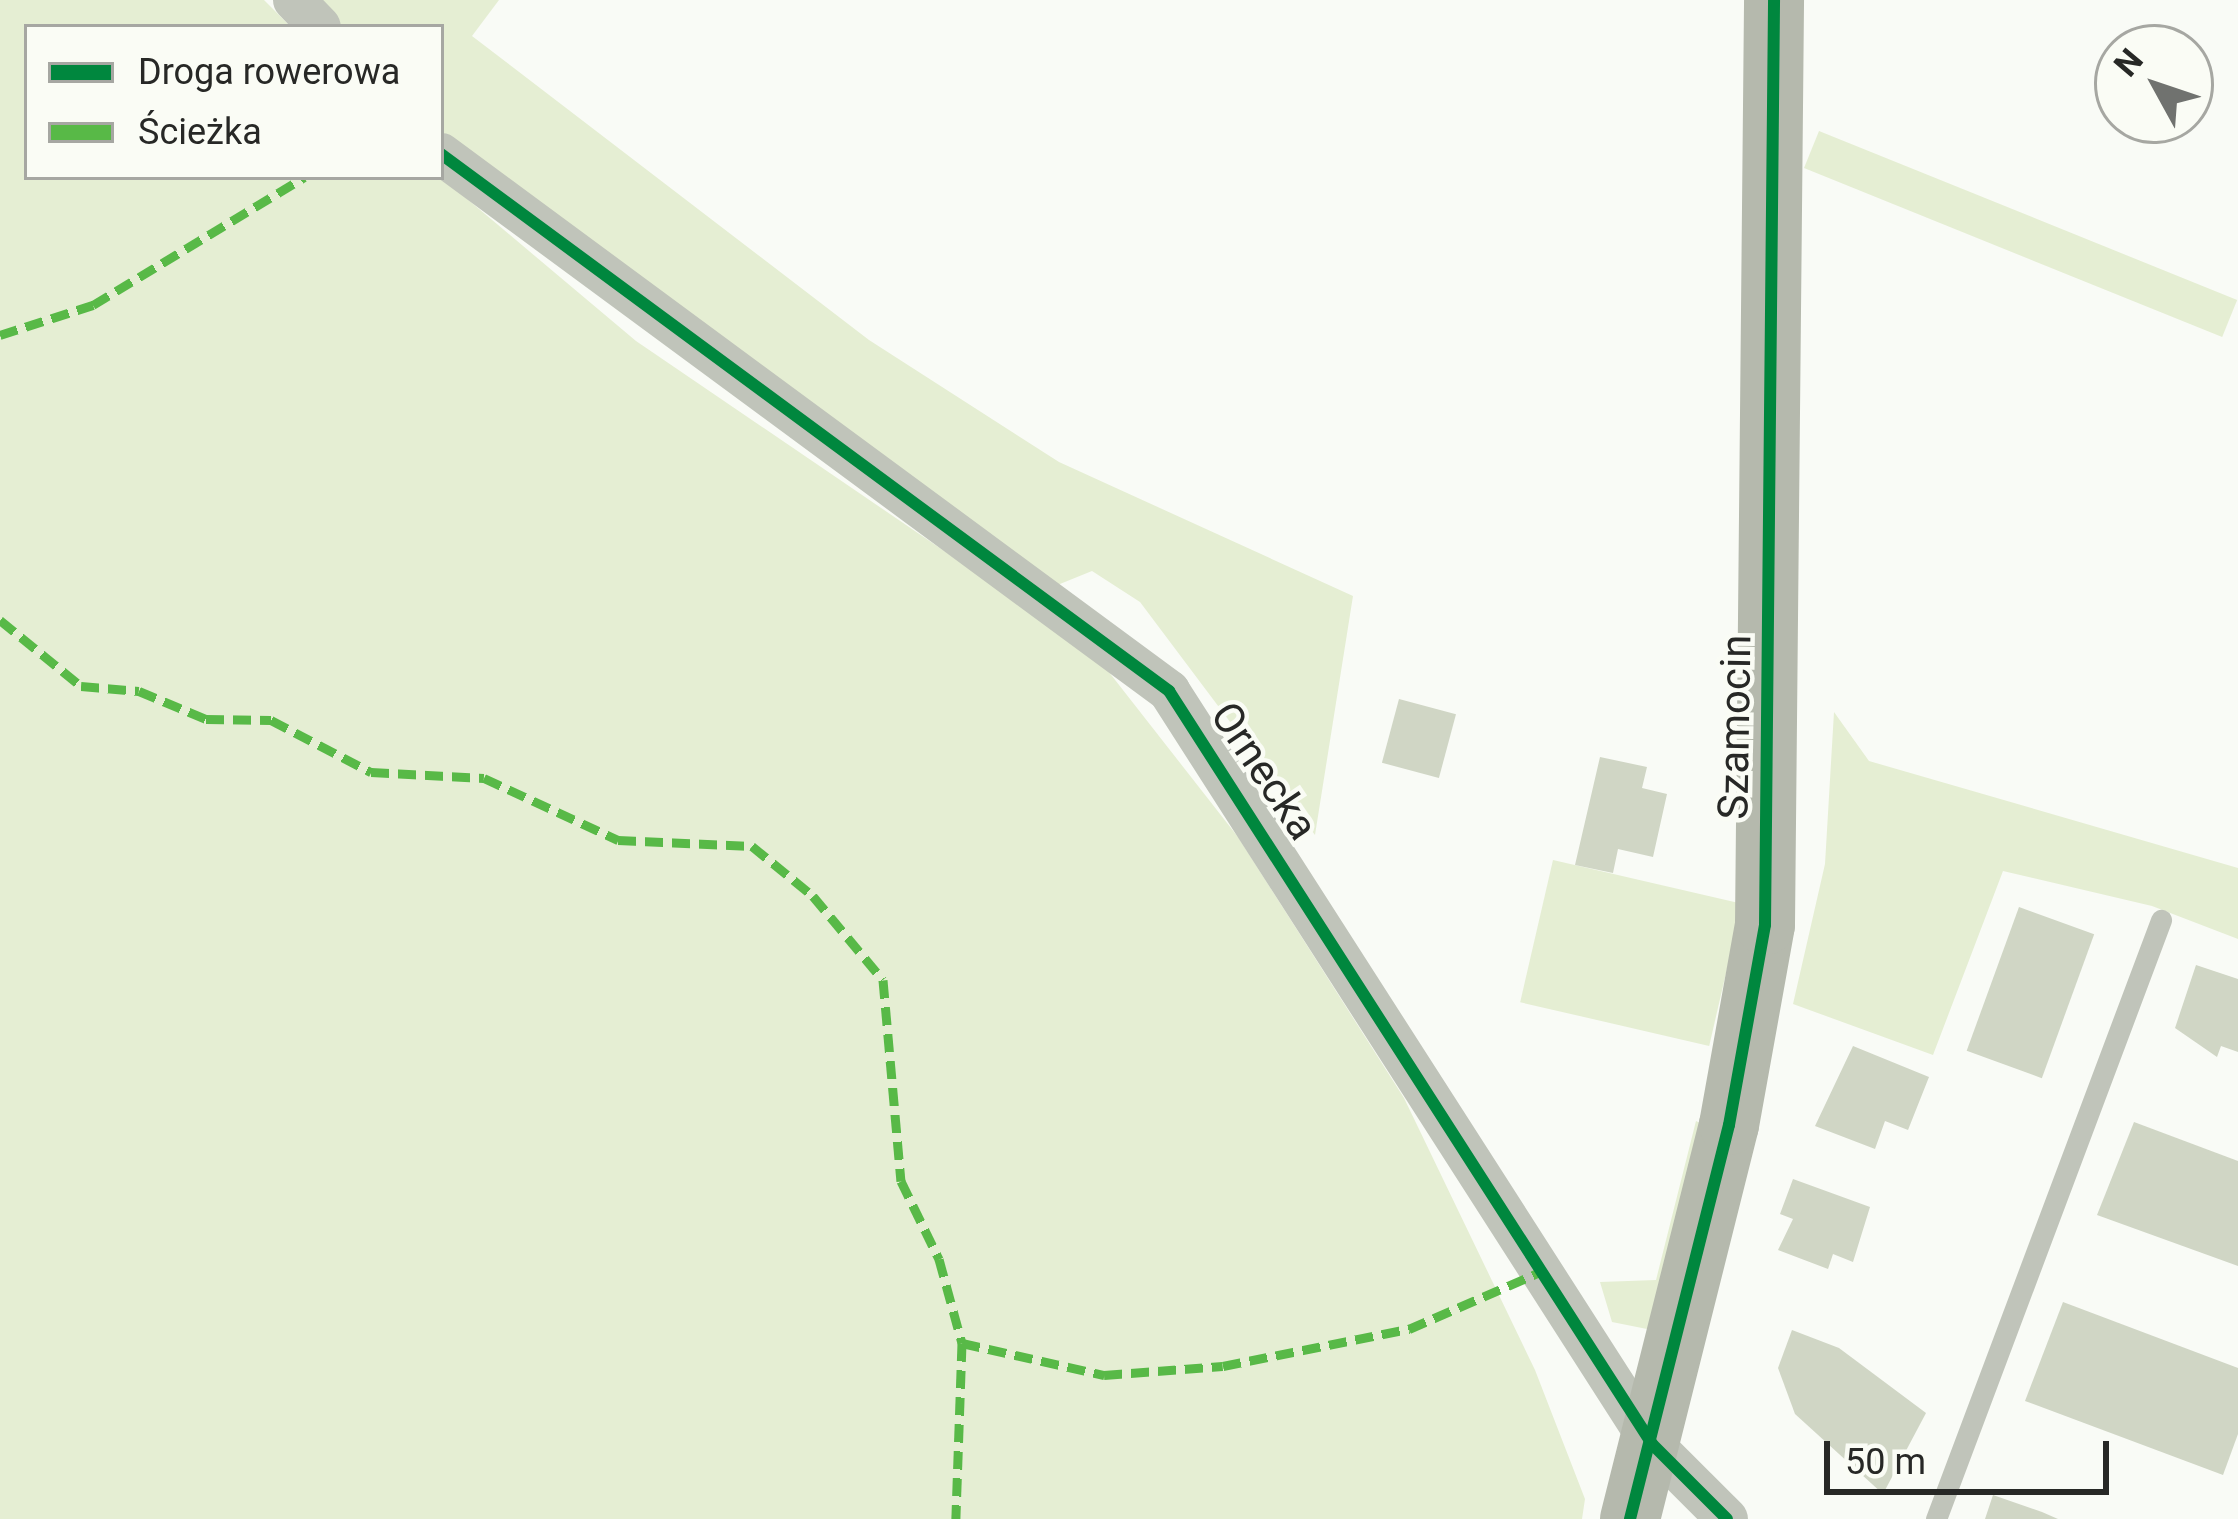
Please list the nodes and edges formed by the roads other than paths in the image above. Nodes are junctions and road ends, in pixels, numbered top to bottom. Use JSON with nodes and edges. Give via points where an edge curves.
{"nodes":[{"id":1,"x":294,"y":0,"type":"edge"},
{"id":2,"x":1774,"y":0,"type":"edge"},
{"id":3,"x":317,"y":24,"type":"edge"},
{"id":4,"x":444,"y":156,"type":"edge"},
{"id":5,"x":2161,"y":920,"type":"dead end"},
{"id":6,"x":1652,"y":1444,"type":"junction"},
{"id":7,"x":1630,"y":1519,"type":"edge"},
{"id":8,"x":1726,"y":1519,"type":"edge"},
{"id":9,"x":1936,"y":1519,"type":"edge"}],
"edges":[{"from":1,"to":3,"type":"street"},
{"from":2,"to":6,"type":"street","name":"Szamocin","via":[[1765,925],[1729,1125]]},
{"from":4,"to":6,"type":"street","name":"Ornecka","via":[[1169,692]]},
{"from":5,"to":9,"type":"lane"},
{"from":6,"to":7,"type":"street","name":"Szamocin"},
{"from":6,"to":8,"type":"street","name":"Ornecka"}]}
